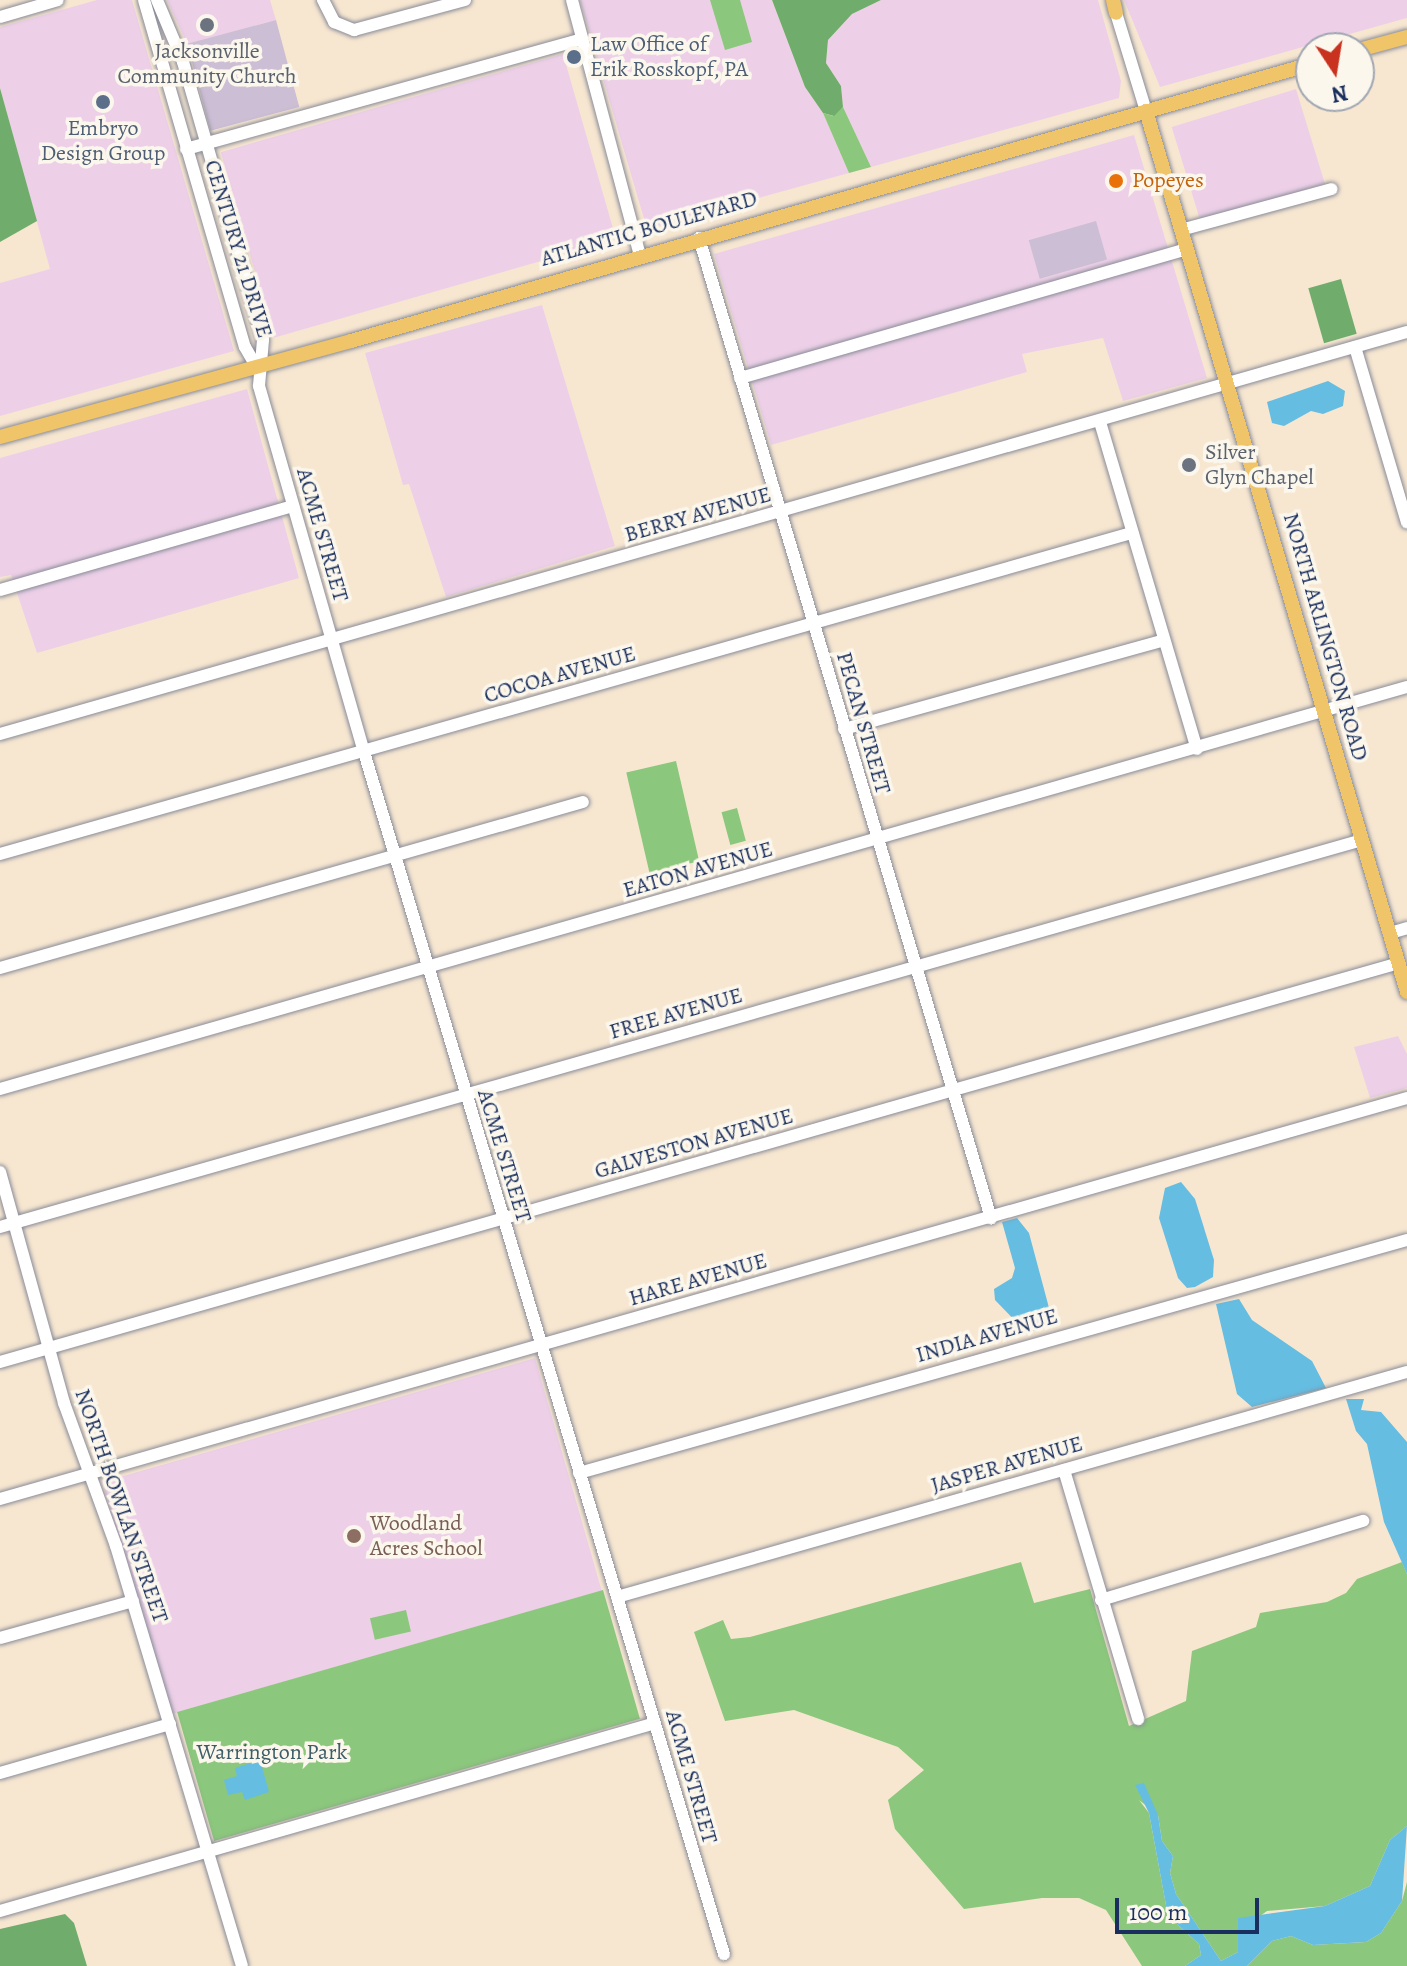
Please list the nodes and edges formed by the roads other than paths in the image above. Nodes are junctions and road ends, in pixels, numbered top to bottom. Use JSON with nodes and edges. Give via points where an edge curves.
{"nodes":[{"id":1,"x":58,"y":0,"type":"edge"},
{"id":2,"x":144,"y":0,"type":"edge"},
{"id":3,"x":157,"y":0,"type":"edge"},
{"id":4,"x":323,"y":0,"type":"edge"},
{"id":5,"x":465,"y":0,"type":"edge"},
{"id":6,"x":572,"y":0,"type":"edge"},
{"id":7,"x":1114,"y":6,"type":"edge"},
{"id":8,"x":0,"y":17,"type":"edge"},
{"id":9,"x":1407,"y":37,"type":"edge"},
{"id":10,"x":582,"y":39,"type":"junction"},
{"id":11,"x":1375,"y":46,"type":"edge"},
{"id":12,"x":1295,"y":69,"type":"edge"},
{"id":13,"x":1146,"y":111,"type":"junction"},
{"id":14,"x":208,"y":144,"type":"junction"},
{"id":15,"x":186,"y":149,"type":"junction"},
{"id":16,"x":1332,"y":189,"type":"dead end"},
{"id":17,"x":1181,"y":230,"type":"junction"},
{"id":18,"x":699,"y":238,"type":"junction"},
{"id":19,"x":1187,"y":249,"type":"junction"},
{"id":20,"x":640,"y":255,"type":"junction"},
{"id":21,"x":1407,"y":332,"type":"edge"},
{"id":22,"x":1355,"y":347,"type":"junction"},
{"id":23,"x":257,"y":368,"type":"junction"},
{"id":24,"x":740,"y":378,"type":"junction"},
{"id":25,"x":1228,"y":384,"type":"junction"},
{"id":26,"x":1100,"y":422,"type":"junction"},
{"id":27,"x":0,"y":437,"type":"edge"},
{"id":28,"x":293,"y":506,"type":"junction"},
{"id":29,"x":780,"y":513,"type":"junction"},
{"id":30,"x":1407,"y":522,"type":"edge"},
{"id":31,"x":1131,"y":533,"type":"junction"},
{"id":32,"x":0,"y":590,"type":"edge"},
{"id":33,"x":813,"y":624,"type":"junction"},
{"id":34,"x":332,"y":640,"type":"junction"},
{"id":35,"x":1164,"y":640,"type":"junction"},
{"id":36,"x":1407,"y":687,"type":"edge"},
{"id":37,"x":1324,"y":711,"type":"junction"},
{"id":38,"x":844,"y":729,"type":"junction"},
{"id":39,"x":0,"y":734,"type":"edge"},
{"id":40,"x":1197,"y":749,"type":"junction"},
{"id":41,"x":364,"y":752,"type":"junction"},
{"id":42,"x":583,"y":802,"type":"dead end"},
{"id":43,"x":877,"y":840,"type":"junction"},
{"id":44,"x":1362,"y":840,"type":"junction"},
{"id":45,"x":0,"y":854,"type":"edge"},
{"id":46,"x":394,"y":857,"type":"junction"},
{"id":47,"x":1407,"y":928,"type":"edge"},
{"id":48,"x":1390,"y":933,"type":"junction"},
{"id":49,"x":1399,"y":963,"type":"junction"},
{"id":50,"x":915,"y":967,"type":"junction"},
{"id":51,"x":0,"y":968,"type":"edge"},
{"id":52,"x":428,"y":968,"type":"junction"},
{"id":53,"x":1407,"y":992,"type":"edge"},
{"id":54,"x":0,"y":1089,"type":"edge"},
{"id":55,"x":951,"y":1092,"type":"junction"},
{"id":56,"x":465,"y":1095,"type":"junction"},
{"id":57,"x":1407,"y":1098,"type":"edge"},
{"id":58,"x":0,"y":1172,"type":"edge"},
{"id":59,"x":991,"y":1218,"type":"junction"},
{"id":60,"x":502,"y":1219,"type":"junction"},
{"id":61,"x":14,"y":1223,"type":"junction"},
{"id":62,"x":0,"y":1227,"type":"edge"},
{"id":63,"x":1407,"y":1240,"type":"edge"},
{"id":64,"x":542,"y":1346,"type":"junction"},
{"id":65,"x":48,"y":1348,"type":"junction"},
{"id":66,"x":0,"y":1362,"type":"edge"},
{"id":67,"x":1407,"y":1372,"type":"edge"},
{"id":68,"x":1064,"y":1470,"type":"junction"},
{"id":69,"x":89,"y":1473,"type":"junction"},
{"id":70,"x":579,"y":1473,"type":"junction"},
{"id":71,"x":0,"y":1499,"type":"edge"},
{"id":72,"x":1363,"y":1521,"type":"dead end"},
{"id":73,"x":617,"y":1597,"type":"junction"},
{"id":74,"x":1101,"y":1600,"type":"junction"},
{"id":75,"x":133,"y":1601,"type":"junction"},
{"id":76,"x":0,"y":1638,"type":"edge"},
{"id":77,"x":1138,"y":1719,"type":"dead end"},
{"id":78,"x":655,"y":1723,"type":"junction"},
{"id":79,"x":170,"y":1724,"type":"junction"},
{"id":80,"x":0,"y":1773,"type":"edge"},
{"id":81,"x":207,"y":1852,"type":"junction"},
{"id":82,"x":0,"y":1911,"type":"edge"},
{"id":83,"x":724,"y":1954,"type":"dead end"},
{"id":84,"x":242,"y":1966,"type":"edge"}],
"edges":[{"from":1,"to":8,"type":"street"},
{"from":2,"to":15,"type":"street","name":"CENTURY 21 DRIVE"},
{"from":3,"to":14,"type":"street","name":"CENTURY 21 DRIVE"},
{"from":4,"to":5,"type":"street","via":[[334,22],[354,30]]},
{"from":6,"to":10,"type":"street"},
{"from":7,"to":13,"type":"street"},
{"from":9,"to":11,"type":"main road"},
{"from":10,"to":14,"type":"street"},
{"from":10,"to":20,"type":"street"},
{"from":12,"to":13,"type":"main road","name":"ATLANTIC BOULEVARD"},
{"from":13,"to":17,"type":"main road","name":"NORTH ARLINGTON ROAD"},
{"from":13,"to":18,"type":"main road","name":"ATLANTIC BOULEVARD"},
{"from":14,"to":15,"type":"street"},
{"from":14,"to":23,"type":"street","name":"CENTURY 21 DRIVE","via":[[263,340]]},
{"from":15,"to":23,"type":"street","name":"CENTURY 21 DRIVE","via":[[245,347]]},
{"from":16,"to":17,"type":"street"},
{"from":17,"to":19,"type":"main road","name":"NORTH ARLINGTON ROAD"},
{"from":18,"to":20,"type":"main road","name":"ATLANTIC BOULEVARD"},
{"from":18,"to":24,"type":"street","name":"PECAN STREET"},
{"from":19,"to":24,"type":"street"},
{"from":19,"to":25,"type":"main road","name":"NORTH ARLINGTON ROAD"},
{"from":20,"to":23,"type":"main road","name":"ATLANTIC BOULEVARD"},
{"from":21,"to":22,"type":"street","name":"BERRY AVENUE"},
{"from":22,"to":25,"type":"street","name":"BERRY AVENUE"},
{"from":22,"to":30,"type":"street"},
{"from":23,"to":27,"type":"main road","name":"ATLANTIC BOULEVARD"},
{"from":23,"to":28,"type":"street","name":"ACME STREET"},
{"from":24,"to":29,"type":"street","name":"PECAN STREET"},
{"from":25,"to":26,"type":"street","name":"BERRY AVENUE"},
{"from":25,"to":37,"type":"main road","name":"NORTH ARLINGTON ROAD"},
{"from":26,"to":29,"type":"street","name":"BERRY AVENUE"},
{"from":26,"to":31,"type":"street"},
{"from":28,"to":32,"type":"street"},
{"from":28,"to":34,"type":"street","name":"ACME STREET"},
{"from":29,"to":33,"type":"street","name":"PECAN STREET"},
{"from":29,"to":34,"type":"street","name":"BERRY AVENUE"},
{"from":31,"to":33,"type":"street","name":"COCOA AVENUE"},
{"from":31,"to":35,"type":"street"},
{"from":33,"to":38,"type":"street","name":"PECAN STREET"},
{"from":33,"to":41,"type":"street","name":"COCOA AVENUE"},
{"from":34,"to":39,"type":"street","name":"BERRY AVENUE"},
{"from":34,"to":41,"type":"street","name":"ACME STREET"},
{"from":35,"to":38,"type":"street"},
{"from":35,"to":40,"type":"street"},
{"from":36,"to":37,"type":"street","name":"EATON AVENUE"},
{"from":37,"to":40,"type":"street","name":"EATON AVENUE"},
{"from":37,"to":44,"type":"main road","name":"NORTH ARLINGTON ROAD"},
{"from":38,"to":43,"type":"street","name":"PECAN STREET"},
{"from":40,"to":43,"type":"street","name":"EATON AVENUE"},
{"from":41,"to":45,"type":"street","name":"COCOA AVENUE"},
{"from":41,"to":46,"type":"street","name":"ACME STREET"},
{"from":42,"to":46,"type":"street"},
{"from":43,"to":50,"type":"street","name":"PECAN STREET"},
{"from":43,"to":52,"type":"street","name":"EATON AVENUE"},
{"from":44,"to":48,"type":"main road","name":"NORTH ARLINGTON ROAD"},
{"from":44,"to":50,"type":"street","name":"FREE AVENUE"},
{"from":46,"to":51,"type":"street"},
{"from":46,"to":52,"type":"street","name":"ACME STREET"},
{"from":47,"to":48,"type":"street"},
{"from":48,"to":49,"type":"main road","name":"NORTH ARLINGTON ROAD"},
{"from":49,"to":53,"type":"main road","name":"NORTH ARLINGTON ROAD"},
{"from":49,"to":55,"type":"street","name":"GALVESTON AVENUE"},
{"from":50,"to":55,"type":"street","name":"PECAN STREET"},
{"from":50,"to":56,"type":"street","name":"FREE AVENUE"},
{"from":52,"to":54,"type":"street","name":"EATON AVENUE"},
{"from":52,"to":56,"type":"street","name":"ACME STREET"},
{"from":55,"to":59,"type":"street","name":"PECAN STREET"},
{"from":55,"to":60,"type":"street","name":"GALVESTON AVENUE"},
{"from":56,"to":60,"type":"street","name":"ACME STREET"},
{"from":56,"to":61,"type":"street","name":"FREE AVENUE"},
{"from":57,"to":59,"type":"street","name":"HARE AVENUE"},
{"from":58,"to":61,"type":"street","name":"NORTH BOWLAN STREET"},
{"from":59,"to":64,"type":"street","name":"HARE AVENUE"},
{"from":60,"to":64,"type":"street","name":"ACME STREET"},
{"from":60,"to":65,"type":"street","name":"GALVESTON AVENUE"},
{"from":61,"to":62,"type":"street","name":"FREE AVENUE"},
{"from":61,"to":65,"type":"street","name":"NORTH BOWLAN STREET"},
{"from":63,"to":70,"type":"street","name":"INDIA AVENUE"},
{"from":64,"to":69,"type":"street","name":"HARE AVENUE"},
{"from":64,"to":70,"type":"street","name":"ACME STREET"},
{"from":65,"to":66,"type":"street","name":"GALVESTON AVENUE"},
{"from":65,"to":69,"type":"street","name":"NORTH BOWLAN STREET"},
{"from":67,"to":68,"type":"street","name":"JASPER AVENUE"},
{"from":68,"to":73,"type":"street","name":"JASPER AVENUE"},
{"from":68,"to":74,"type":"street"},
{"from":69,"to":71,"type":"street","name":"HARE AVENUE"},
{"from":69,"to":75,"type":"street","name":"NORTH BOWLAN STREET"},
{"from":70,"to":73,"type":"street","name":"ACME STREET"},
{"from":72,"to":74,"type":"street"},
{"from":73,"to":78,"type":"street","name":"ACME STREET"},
{"from":74,"to":77,"type":"street"},
{"from":75,"to":76,"type":"street"},
{"from":75,"to":79,"type":"street","name":"NORTH BOWLAN STREET"},
{"from":78,"to":81,"type":"street"},
{"from":78,"to":83,"type":"street","name":"ACME STREET"},
{"from":79,"to":80,"type":"street"},
{"from":79,"to":81,"type":"street","name":"NORTH BOWLAN STREET"},
{"from":81,"to":82,"type":"street"},
{"from":81,"to":84,"type":"street","name":"NORTH BOWLAN STREET"}]}
